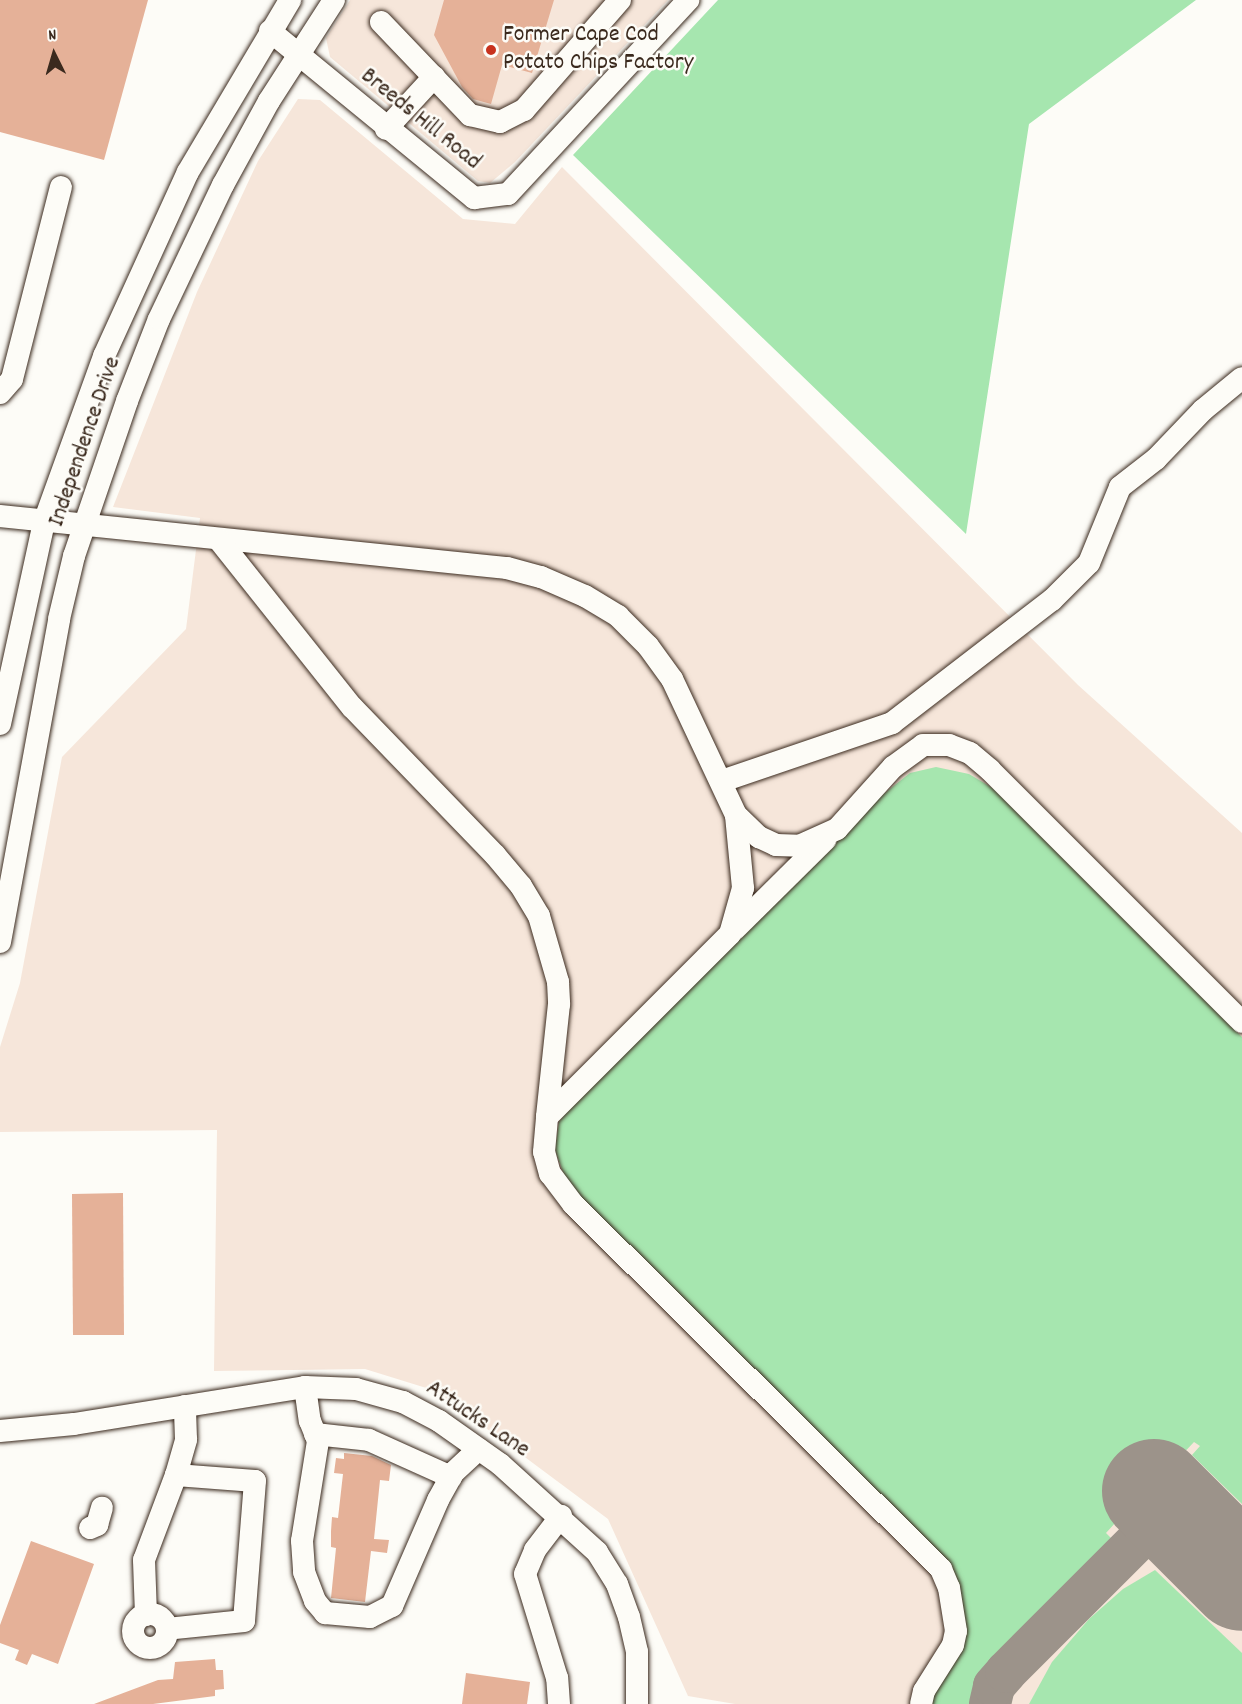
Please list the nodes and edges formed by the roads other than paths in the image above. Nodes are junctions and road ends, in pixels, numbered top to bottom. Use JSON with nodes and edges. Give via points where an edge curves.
{"nodes":[{"id":1,"x":290,"y":0,"type":"edge"},
{"id":2,"x":334,"y":0,"type":"edge"},
{"id":3,"x":620,"y":0,"type":"edge"},
{"id":4,"x":688,"y":0,"type":"edge"},
{"id":5,"x":381,"y":22,"type":"dead end"},
{"id":6,"x":270,"y":31,"type":"junction"},
{"id":7,"x":298,"y":53,"type":"junction"},
{"id":8,"x":434,"y":77,"type":"junction"},
{"id":9,"x":386,"y":129,"type":"junction"},
{"id":10,"x":61,"y":187,"type":"dead end"},
{"id":11,"x":1242,"y":378,"type":"edge"},
{"id":12,"x":0,"y":393,"type":"edge"},
{"id":13,"x":0,"y":516,"type":"edge"},
{"id":14,"x":44,"y":522,"type":"junction"},
{"id":15,"x":86,"y":525,"type":"junction"},
{"id":16,"x":219,"y":540,"type":"junction"},
{"id":17,"x":0,"y":724,"type":"edge"},
{"id":18,"x":722,"y":781,"type":"junction"},
{"id":19,"x":736,"y":815,"type":"junction"},
{"id":20,"x":837,"y":829,"type":"junction"},
{"id":21,"x":730,"y":934,"type":"junction"},
{"id":22,"x":0,"y":942,"type":"edge"},
{"id":23,"x":1242,"y":1022,"type":"edge"},
{"id":24,"x":548,"y":1117,"type":"junction"},
{"id":25,"x":305,"y":1388,"type":"junction"},
{"id":26,"x":185,"y":1406,"type":"junction"},
{"id":27,"x":0,"y":1431,"type":"edge"},
{"id":28,"x":315,"y":1434,"type":"junction"},
{"id":29,"x":479,"y":1449,"type":"junction"},
{"id":30,"x":176,"y":1475,"type":"junction"},
{"id":31,"x":451,"y":1477,"type":"junction"},
{"id":32,"x":102,"y":1508,"type":"dead end"},
{"id":33,"x":561,"y":1516,"type":"junction"},
{"id":34,"x":90,"y":1528,"type":"dead end"},
{"id":35,"x":146,"y":1615,"type":"junction"},
{"id":36,"x":166,"y":1629,"type":"junction"},
{"id":37,"x":559,"y":1704,"type":"edge"},
{"id":38,"x":638,"y":1704,"type":"edge"},
{"id":39,"x":921,"y":1704,"type":"edge"}],
"edges":[{"from":1,"to":6,"type":"street","name":"Independence Drive"},
{"from":2,"to":7,"type":"street","name":"Independence Drive"},
{"from":3,"to":8,"type":"street","via":[[524,110],[506,120],[492,123],[470,115]]},
{"from":4,"to":9,"type":"street","name":"Breeds Hill Road","via":[[508,194],[474,198]]},
{"from":5,"to":8,"type":"street"},
{"from":6,"to":7,"type":"street","name":"Breeds Hill Road"},
{"from":6,"to":14,"type":"street","name":"Independence Drive","via":[[188,172],[131,289]]},
{"from":7,"to":9,"type":"street","name":"Breeds Hill Road"},
{"from":7,"to":15,"type":"street","name":"Independence Drive","via":[[223,185],[159,319]]},
{"from":8,"to":9,"type":"street"},
{"from":10,"to":12,"type":"street","via":[[12,379]]},
{"from":11,"to":18,"type":"street","via":[[1203,410],[1156,459],[1120,487],[1089,563],[1052,600],[892,723]]},
{"from":13,"to":14,"type":"street"},
{"from":14,"to":15,"type":"street"},
{"from":14,"to":17,"type":"street","name":"Independence Drive"},
{"from":15,"to":16,"type":"street"},
{"from":15,"to":22,"type":"street","name":"Independence Drive","via":[[59,618]]},
{"from":16,"to":18,"type":"street","via":[[507,568],[541,577],[585,596],[618,616],[672,678]]},
{"from":16,"to":24,"type":"street","via":[[352,706],[495,855],[539,916],[558,982],[557,1046]]},
{"from":18,"to":19,"type":"street"},
{"from":19,"to":20,"type":"street","via":[[759,837],[776,845],[800,846]]},
{"from":19,"to":21,"type":"street","via":[[743,888]]},
{"from":20,"to":21,"type":"street"},
{"from":20,"to":23,"type":"street","via":[[893,767],[923,745],[949,745],[970,753]]},
{"from":21,"to":24,"type":"street"},
{"from":24,"to":39,"type":"street","via":[[544,1152],[550,1173],[573,1204],[941,1569],[949,1588],[956,1631],[954,1646],[924,1691]]},
{"from":25,"to":26,"type":"street","name":"Attucks Lane"},
{"from":25,"to":28,"type":"street"},
{"from":25,"to":29,"type":"street","name":"Attucks Lane","via":[[339,1387],[387,1396],[439,1421]]},
{"from":26,"to":27,"type":"street","name":"Attucks Lane"},
{"from":26,"to":30,"type":"street","via":[[186,1439]]},
{"from":28,"to":31,"type":"street","via":[[369,1440]]},
{"from":28,"to":31,"type":"street","via":[[318,1442],[302,1541],[304,1572],[315,1601],[325,1613],[370,1617],[392,1606]]},
{"from":29,"to":31,"type":"street"},
{"from":29,"to":33,"type":"street","name":"Attucks Lane"},
{"from":30,"to":35,"type":"street","via":[[144,1560]]},
{"from":30,"to":36,"type":"street","via":[[253,1480],[257,1484],[244,1621]]},
{"from":32,"to":34,"type":"street","via":[[97,1525]]},
{"from":33,"to":37,"type":"street","via":[[536,1550],[525,1574],[557,1678]]},
{"from":33,"to":38,"type":"street","name":"Attucks Lane","via":[[597,1552],[624,1600],[637,1652]]},
{"from":35,"to":36,"type":"street","via":[[161,1618]]},
{"from":35,"to":36,"type":"street","via":[[134,1626],[134,1637],[141,1646],[157,1646],[165,1638]]}]}
